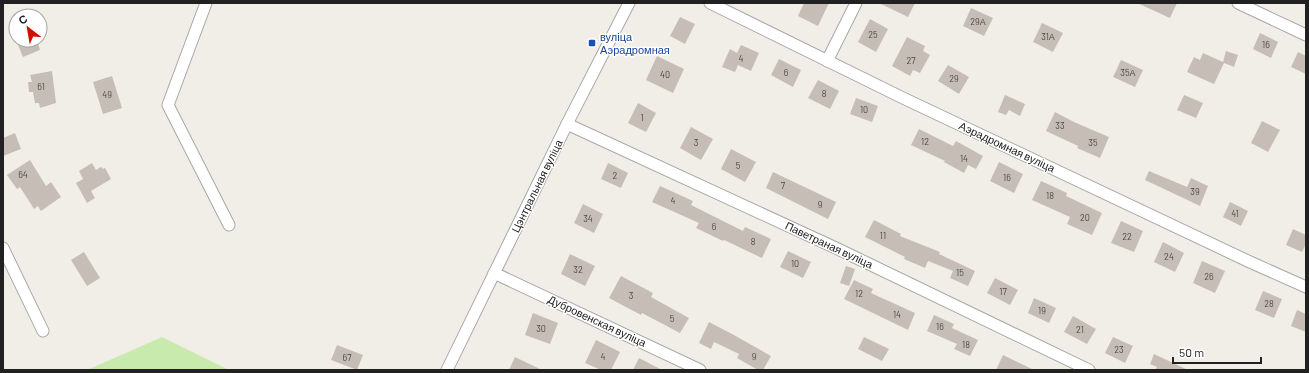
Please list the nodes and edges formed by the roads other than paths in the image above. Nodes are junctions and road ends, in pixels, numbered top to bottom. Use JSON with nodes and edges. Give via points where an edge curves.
{"nodes":[{"id":1,"x":206,"y":3,"type":"edge"},
{"id":2,"x":629,"y":3,"type":"edge"},
{"id":3,"x":710,"y":3,"type":"edge"},
{"id":4,"x":856,"y":3,"type":"edge"},
{"id":5,"x":1238,"y":3,"type":"edge"},
{"id":6,"x":1306,"y":35,"type":"edge"},
{"id":7,"x":827,"y":60,"type":"junction"},
{"id":8,"x":567,"y":124,"type":"junction"},
{"id":9,"x":229,"y":225,"type":"dead end"},
{"id":10,"x":3,"y":248,"type":"edge"},
{"id":11,"x":494,"y":273,"type":"junction"},
{"id":12,"x":1306,"y":287,"type":"edge"},
{"id":13,"x":43,"y":331,"type":"dead end"},
{"id":14,"x":447,"y":370,"type":"edge"},
{"id":15,"x":700,"y":370,"type":"edge"},
{"id":16,"x":1089,"y":370,"type":"edge"}],
"edges":[{"from":1,"to":9,"type":"street","via":[[168,105]]},
{"from":2,"to":8,"type":"street","name":"Цэнтральная вуліца"},
{"from":3,"to":7,"type":"street","name":"Аэрадромная вуліца"},
{"from":4,"to":7,"type":"street"},
{"from":5,"to":6,"type":"street"},
{"from":7,"to":12,"type":"street","name":"Аэрадромная вуліца","via":[[1181,230]]},
{"from":8,"to":11,"type":"street","name":"Цэнтральная вуліца"},
{"from":8,"to":16,"type":"street","name":"Паветраная вуліца","via":[[838,249]]},
{"from":10,"to":13,"type":"street"},
{"from":11,"to":14,"type":"street","name":"Цэнтральная вуліца"},
{"from":11,"to":15,"type":"street","name":"Дубровенская вуліца"}]}
